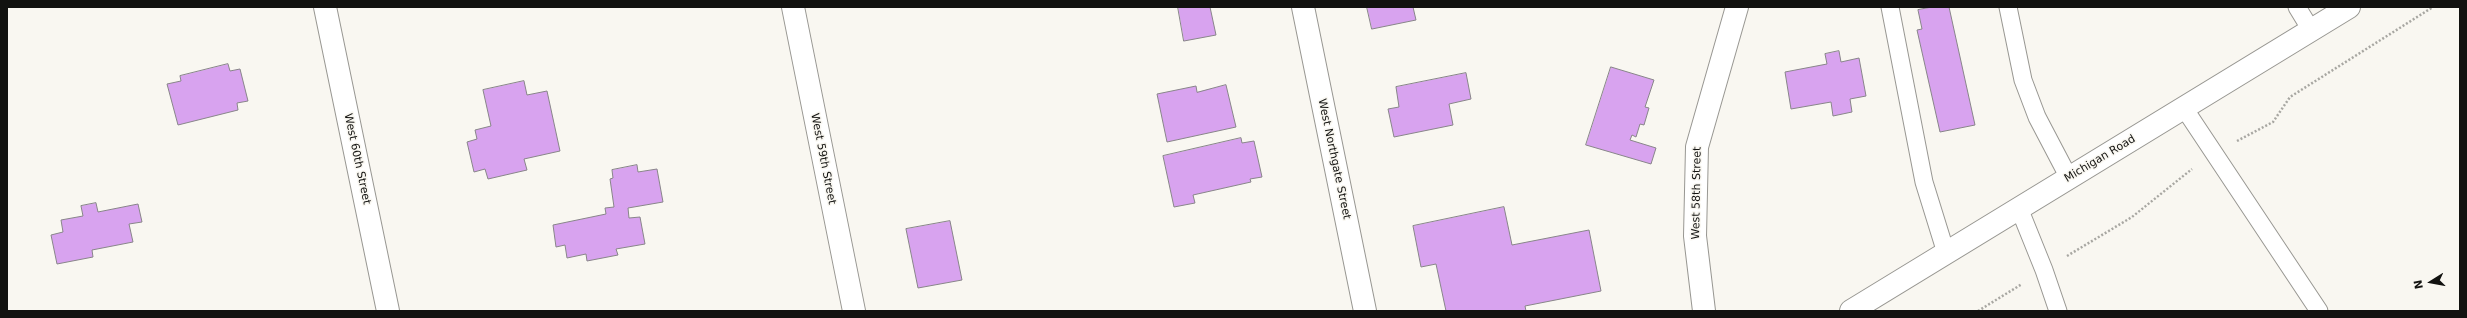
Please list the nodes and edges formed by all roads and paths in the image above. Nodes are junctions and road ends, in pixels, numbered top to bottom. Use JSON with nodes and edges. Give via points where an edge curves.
{"nodes":[{"id":1,"x":325,"y":7,"type":"edge"},
{"id":2,"x":793,"y":7,"type":"edge"},
{"id":3,"x":1303,"y":7,"type":"edge"},
{"id":4,"x":1737,"y":7,"type":"edge"},
{"id":5,"x":1890,"y":7,"type":"edge"},
{"id":6,"x":2008,"y":7,"type":"edge"},
{"id":7,"x":2297,"y":7,"type":"edge"},
{"id":8,"x":2349,"y":7,"type":"edge"},
{"id":9,"x":2311,"y":30,"type":"junction"},
{"id":10,"x":2184,"y":108,"type":"junction"},
{"id":11,"x":2069,"y":178,"type":"junction"},
{"id":12,"x":2019,"y":208,"type":"junction"},
{"id":13,"x":1946,"y":253,"type":"junction"},
{"id":14,"x":388,"y":311,"type":"edge"},
{"id":15,"x":854,"y":311,"type":"edge"},
{"id":16,"x":1365,"y":311,"type":"edge"},
{"id":17,"x":1704,"y":311,"type":"edge"},
{"id":18,"x":1851,"y":311,"type":"edge"},
{"id":19,"x":2058,"y":311,"type":"edge"},
{"id":20,"x":2319,"y":311,"type":"edge"}],
"edges":[{"from":1,"to":14,"type":"street","name":"West 60th Street"},
{"from":2,"to":15,"type":"street","name":"West 59th Street"},
{"from":3,"to":16,"type":"street","name":"West Northgate Street"},
{"from":4,"to":17,"type":"street","name":"West 58th Street","via":[[1697,147],[1695,236]]},
{"from":5,"to":13,"type":"lane","via":[[1924,182]]},
{"from":6,"to":11,"type":"lane","via":[[2024,80],[2037,117]]},
{"from":7,"to":9,"type":"lane"},
{"from":8,"to":9,"type":"street","name":"Michigan Road"},
{"from":9,"to":10,"type":"street","name":"Michigan Road"},
{"from":10,"to":11,"type":"street","name":"Michigan Road"},
{"from":10,"to":20,"type":"lane"},
{"from":11,"to":12,"type":"street","name":"Michigan Road"},
{"from":12,"to":13,"type":"street","name":"Michigan Road"},
{"from":12,"to":19,"type":"lane"},
{"from":13,"to":18,"type":"street","name":"Michigan Road"}]}
